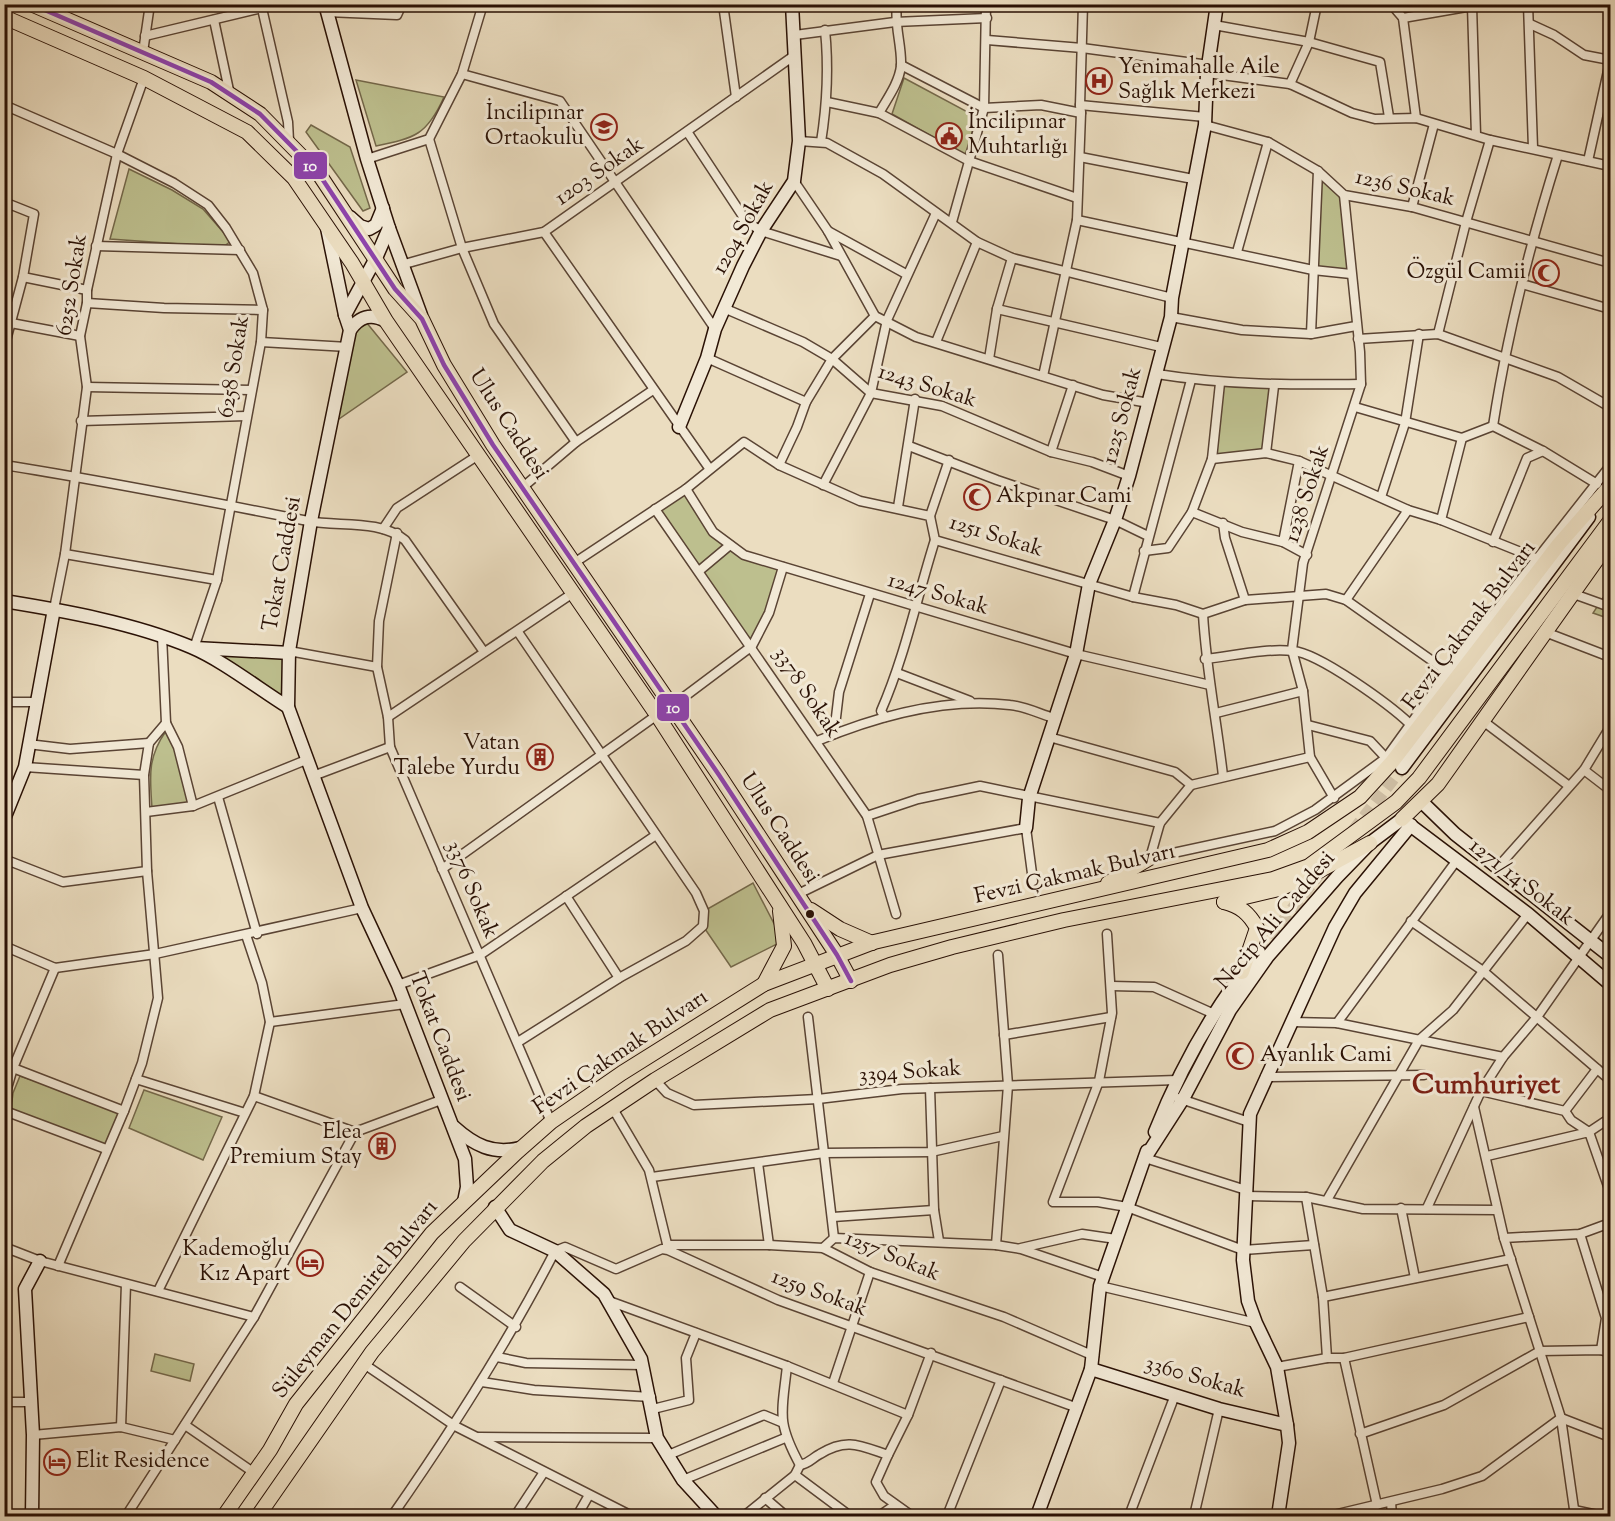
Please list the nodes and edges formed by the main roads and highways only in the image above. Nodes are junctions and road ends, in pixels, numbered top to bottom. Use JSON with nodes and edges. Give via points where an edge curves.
{"nodes":[{"id":1,"x":31,"y":4,"type":"edge"},
{"id":2,"x":4,"y":17,"type":"edge"},
{"id":3,"x":1604,"y":485,"type":"edge"},
{"id":4,"x":1611,"y":521,"type":"edge"},
{"id":5,"x":1611,"y":541,"type":"edge"},
{"id":6,"x":1406,"y":822,"type":"road end"},
{"id":7,"x":1370,"y":843,"type":"road end"},
{"id":8,"x":1150,"y":858,"type":"road end"},
{"id":9,"x":1099,"y":888,"type":"junction"},
{"id":10,"x":798,"y":898,"type":"junction"},
{"id":11,"x":1183,"y":898,"type":"junction"},
{"id":12,"x":1224,"y":902,"type":"junction"},
{"id":13,"x":780,"y":909,"type":"junction"},
{"id":14,"x":872,"y":943,"type":"junction"},
{"id":15,"x":837,"y":955,"type":"junction"},
{"id":16,"x":815,"y":963,"type":"junction"},
{"id":17,"x":1242,"y":972,"type":"road end"},
{"id":18,"x":851,"y":981,"type":"junction"},
{"id":19,"x":764,"y":984,"type":"junction"},
{"id":20,"x":828,"y":989,"type":"junction"},
{"id":21,"x":464,"y":1202,"type":"joint"},
{"id":22,"x":495,"y":1207,"type":"joint"},
{"id":23,"x":224,"y":1516,"type":"edge"},
{"id":24,"x":258,"y":1516,"type":"edge"}],
"edges":[{"from":1,"to":10,"type":"main road","name":"Ulus Caddesi","via":[[210,82],[260,114],[320,174],[395,289],[422,319],[493,445],[719,775]]},
{"from":2,"to":13,"type":"main road","name":"Ulus Caddesi","via":[[144,78],[248,132],[294,178],[477,456],[657,715]]},
{"from":3,"to":9,"type":"main road","name":"Fevzi Çakmak Bulvarı","via":[[1602,499],[1559,543],[1392,762],[1360,797],[1308,832],[1268,850]]},
{"from":4,"to":11,"type":"main road","name":"Fevzi Çakmak Bulvarı","via":[[1432,761],[1396,802],[1309,866],[1273,879]]},
{"from":5,"to":6,"type":"main road"},
{"from":7,"to":12,"type":"main road","via":[[1279,889]]},
{"from":8,"to":9,"type":"main road"},
{"from":9,"to":14,"type":"main road","name":"Fevzi Çakmak Bulvarı"},
{"from":10,"to":14,"type":"main road","via":[[840,929]]},
{"from":10,"to":15,"type":"main road","name":"Ulus Caddesi"},
{"from":11,"to":12,"type":"main road"},
{"from":11,"to":18,"type":"main road","name":"Fevzi Çakmak Bulvarı","via":[[1064,920],[952,947]]},
{"from":12,"to":17,"type":"main road","via":[[1238,905],[1257,928]]},
{"from":13,"to":16,"type":"main road","name":"Ulus Caddesi"},
{"from":13,"to":19,"type":"main road","via":[[784,946]]},
{"from":14,"to":15,"type":"main road","name":"Fevzi Çakmak Bulvarı"},
{"from":15,"to":16,"type":"main road","name":"Fevzi Çakmak Bulvarı"},
{"from":15,"to":18,"type":"main road","name":"Ulus Caddesi"},
{"from":16,"to":19,"type":"main road","name":"Fevzi Çakmak Bulvarı"},
{"from":16,"to":20,"type":"main road","name":"Ulus Caddesi"},
{"from":18,"to":20,"type":"main road","name":"Fevzi Çakmak Bulvarı"},
{"from":19,"to":21,"type":"main road","name":"Fevzi Çakmak Bulvarı","via":[[552,1122]]},
{"from":20,"to":22,"type":"main road","name":"Fevzi Çakmak Bulvarı","via":[[770,1010],[612,1107],[543,1161]]},
{"from":21,"to":23,"type":"main road","name":"Süleyman Demirel Bulvarı","via":[[432,1233],[296,1404],[270,1450]]},
{"from":22,"to":24,"type":"main road","name":"Süleyman Demirel Bulvarı","via":[[364,1364]]}]}
